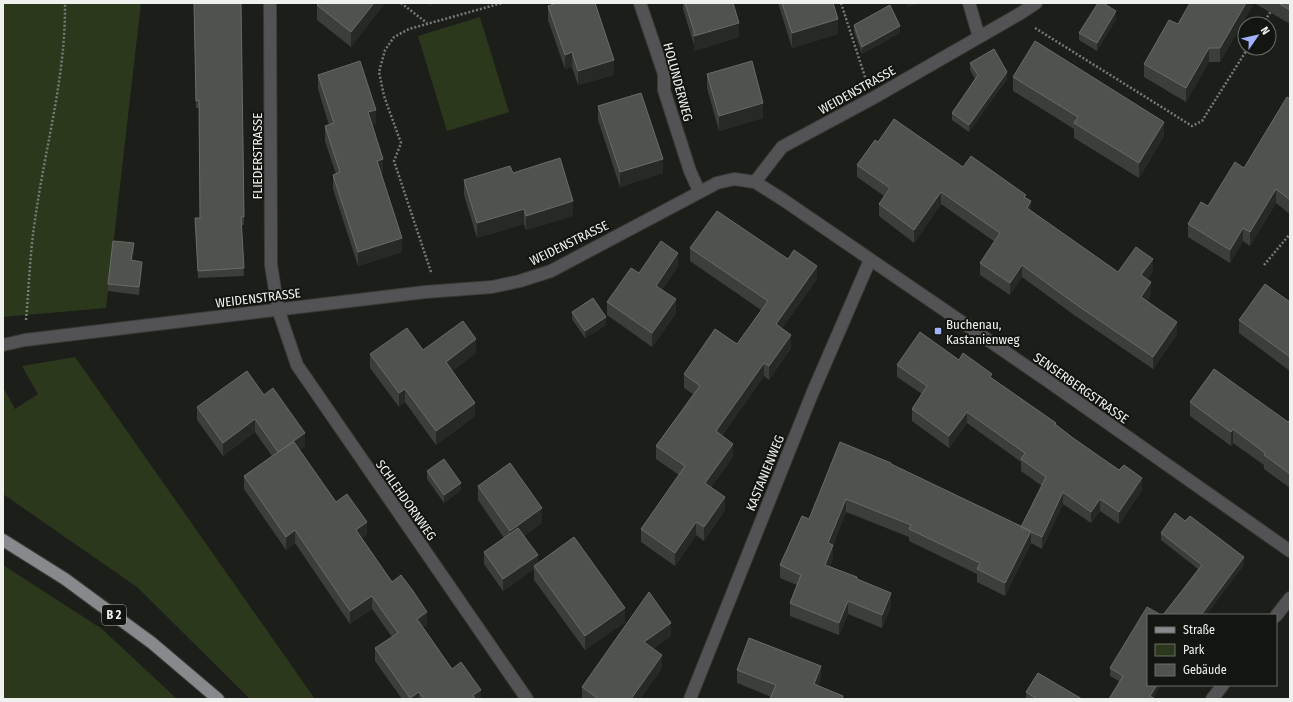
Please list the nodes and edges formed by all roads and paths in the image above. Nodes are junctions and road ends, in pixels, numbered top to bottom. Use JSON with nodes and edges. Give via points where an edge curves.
{"nodes":[{"id":1,"x":65,"y":3,"type":"edge"},
{"id":2,"x":270,"y":3,"type":"edge"},
{"id":3,"x":401,"y":3,"type":"edge"},
{"id":4,"x":502,"y":3,"type":"edge"},
{"id":5,"x":640,"y":3,"type":"edge"},
{"id":6,"x":841,"y":3,"type":"edge"},
{"id":7,"x":969,"y":3,"type":"edge"},
{"id":8,"x":1036,"y":3,"type":"edge"},
{"id":9,"x":1273,"y":8,"type":"dead end"},
{"id":10,"x":1022,"y":13,"type":"junction"},
{"id":11,"x":1268,"y":16,"type":"edge"},
{"id":12,"x":427,"y":23,"type":"junction"},
{"id":13,"x":979,"y":37,"type":"junction"},
{"id":14,"x":1243,"y":56,"type":"edge"},
{"id":15,"x":875,"y":97,"type":"junction"},
{"id":16,"x":755,"y":182,"type":"junction"},
{"id":17,"x":699,"y":191,"type":"junction"},
{"id":18,"x":1290,"y":234,"type":"edge"},
{"id":19,"x":870,"y":260,"type":"junction"},
{"id":20,"x":1264,"y":265,"type":"dead end"},
{"id":21,"x":437,"y":291,"type":"junction"},
{"id":22,"x":278,"y":309,"type":"junction"},
{"id":23,"x":25,"y":340,"type":"junction"},
{"id":24,"x":3,"y":345,"type":"edge"},
{"id":25,"x":3,"y":540,"type":"edge"},
{"id":26,"x":1290,"y":551,"type":"edge"},
{"id":27,"x":1290,"y":598,"type":"edge"},
{"id":28,"x":1277,"y":615,"type":"edge"},
{"id":29,"x":1222,"y":686,"type":"edge"},
{"id":30,"x":218,"y":699,"type":"edge"},
{"id":31,"x":527,"y":699,"type":"edge"},
{"id":32,"x":690,"y":699,"type":"edge"},
{"id":33,"x":1212,"y":699,"type":"edge"}],
"edges":[{"from":1,"to":23,"type":"path","via":[[66,24],[58,88],[34,220]]},
{"from":2,"to":22,"type":"street","name":"FLIEDERSTRASSE","via":[[271,265]]},
{"from":3,"to":12,"type":"path"},
{"from":4,"to":12,"type":"path"},
{"from":5,"to":17,"type":"street","name":"HOLUNDERWEG","via":[[664,74],[664,90]]},
{"from":6,"to":15,"type":"path","via":[[864,76]]},
{"from":7,"to":13,"type":"street"},
{"from":8,"to":10,"type":"street","name":"WEIDENSTRASSE"},
{"from":9,"to":11,"type":"path"},
{"from":10,"to":13,"type":"street","name":"WEIDENSTRASSE"},
{"from":10,"to":14,"type":"path","via":[[1031,26],[1192,126],[1202,121]]},
{"from":12,"to":21,"type":"path","via":[[394,37],[385,50],[379,72],[384,96],[401,143],[394,161]]},
{"from":13,"to":15,"type":"street","name":"WEIDENSTRASSE"},
{"from":15,"to":16,"type":"street","name":"WEIDENSTRASSE","via":[[782,147]]},
{"from":16,"to":17,"type":"street","name":"WEIDENSTRASSE","via":[[734,179]]},
{"from":16,"to":19,"type":"street","name":"SENSERBERGSTRASSE"},
{"from":17,"to":21,"type":"street","name":"WEIDENSTRASSE","via":[[551,270],[520,282]]},
{"from":18,"to":20,"type":"path"},
{"from":19,"to":26,"type":"street","name":"SENSERBERGSTRASSE"},
{"from":19,"to":32,"type":"street","name":"KASTANIENWEG","via":[[812,394]]},
{"from":21,"to":22,"type":"street","name":"WEIDENSTRASSE"},
{"from":22,"to":23,"type":"street","name":"WEIDENSTRASSE"},
{"from":22,"to":31,"type":"street","name":"SCHLEHDORNWEG","via":[[297,365]]},
{"from":23,"to":24,"type":"street","name":"WEIDENSTRASSE"},
{"from":25,"to":30,"type":"main road","number":"B 2","via":[[65,579],[152,643]]},
{"from":27,"to":28,"type":"street"},
{"from":29,"to":33,"type":"street"}]}
